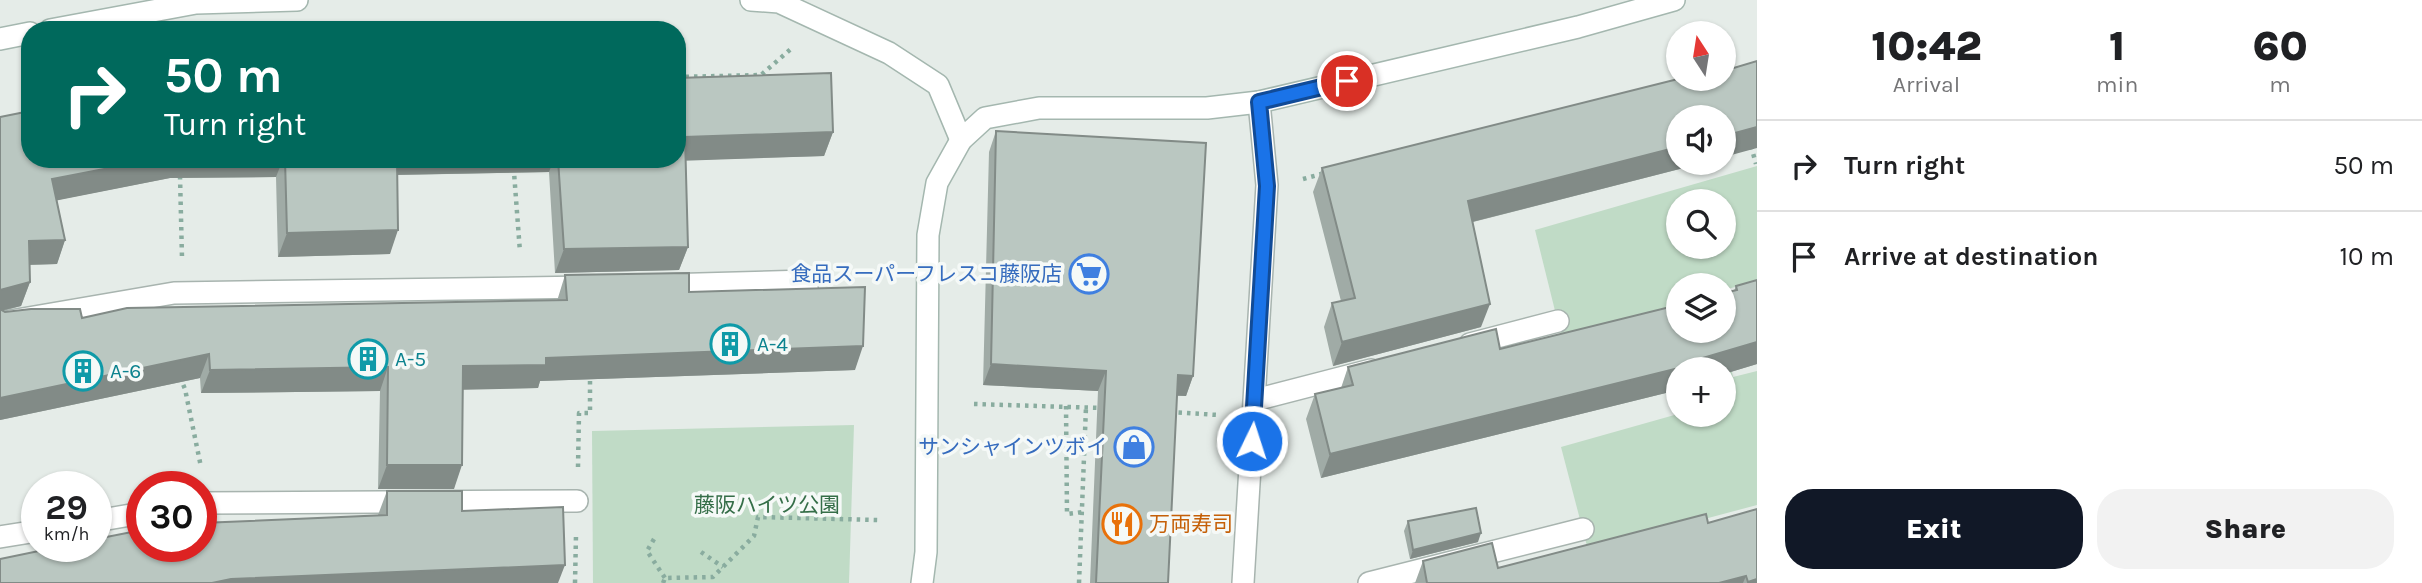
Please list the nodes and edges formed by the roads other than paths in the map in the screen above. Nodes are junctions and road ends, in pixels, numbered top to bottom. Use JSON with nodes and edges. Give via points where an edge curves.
{"nodes":[{"id":1,"x":297,"y":0,"type":"edge"},
{"id":2,"x":751,"y":0,"type":"edge"},
{"id":3,"x":1674,"y":0,"type":"edge"},
{"id":4,"x":101,"y":21,"type":"edge"},
{"id":5,"x":21,"y":35,"type":"edge"},
{"id":6,"x":0,"y":39,"type":"edge"},
{"id":7,"x":1259,"y":102,"type":"junction"},
{"id":8,"x":961,"y":140,"type":"junction"},
{"id":9,"x":643,"y":285,"type":"edge"},
{"id":10,"x":602,"y":286,"type":"edge"},
{"id":11,"x":807,"y":289,"type":"edge"},
{"id":12,"x":1558,"y":321,"type":"dead end"},
{"id":13,"x":0,"y":323,"type":"edge"},
{"id":14,"x":1452,"y":348,"type":"edge"},
{"id":15,"x":1386,"y":366,"type":"edge"},
{"id":16,"x":1254,"y":409,"type":"junction"},
{"id":17,"x":577,"y":501,"type":"dead end"},
{"id":18,"x":217,"y":503,"type":"edge"},
{"id":19,"x":1583,"y":528,"type":"dead end"},
{"id":20,"x":21,"y":534,"type":"edge"},
{"id":21,"x":0,"y":537,"type":"edge"},
{"id":22,"x":922,"y":583,"type":"edge"},
{"id":23,"x":1243,"y":583,"type":"edge"},
{"id":24,"x":1369,"y":583,"type":"edge"}],
"edges":[{"from":1,"to":4,"type":"street","via":[[196,4]]},
{"from":2,"to":8,"type":"street","via":[[779,2],[889,53],[939,85]]},
{"from":3,"to":7,"type":"street"},
{"from":5,"to":6,"type":"street"},
{"from":7,"to":8,"type":"street","via":[[1207,108],[1039,108],[985,118]]},
{"from":7,"to":16,"type":"street","via":[[1267,186]]},
{"from":8,"to":22,"type":"street","via":[[936,183],[928,235]]},
{"from":9,"to":11,"type":"street","via":[[807,281]]},
{"from":10,"to":13,"type":"street","via":[[174,293]]},
{"from":12,"to":14,"type":"street"},
{"from":15,"to":16,"type":"street"},
{"from":16,"to":23,"type":"street"},
{"from":17,"to":18,"type":"street"},
{"from":19,"to":24,"type":"street"},
{"from":20,"to":21,"type":"street"}]}
